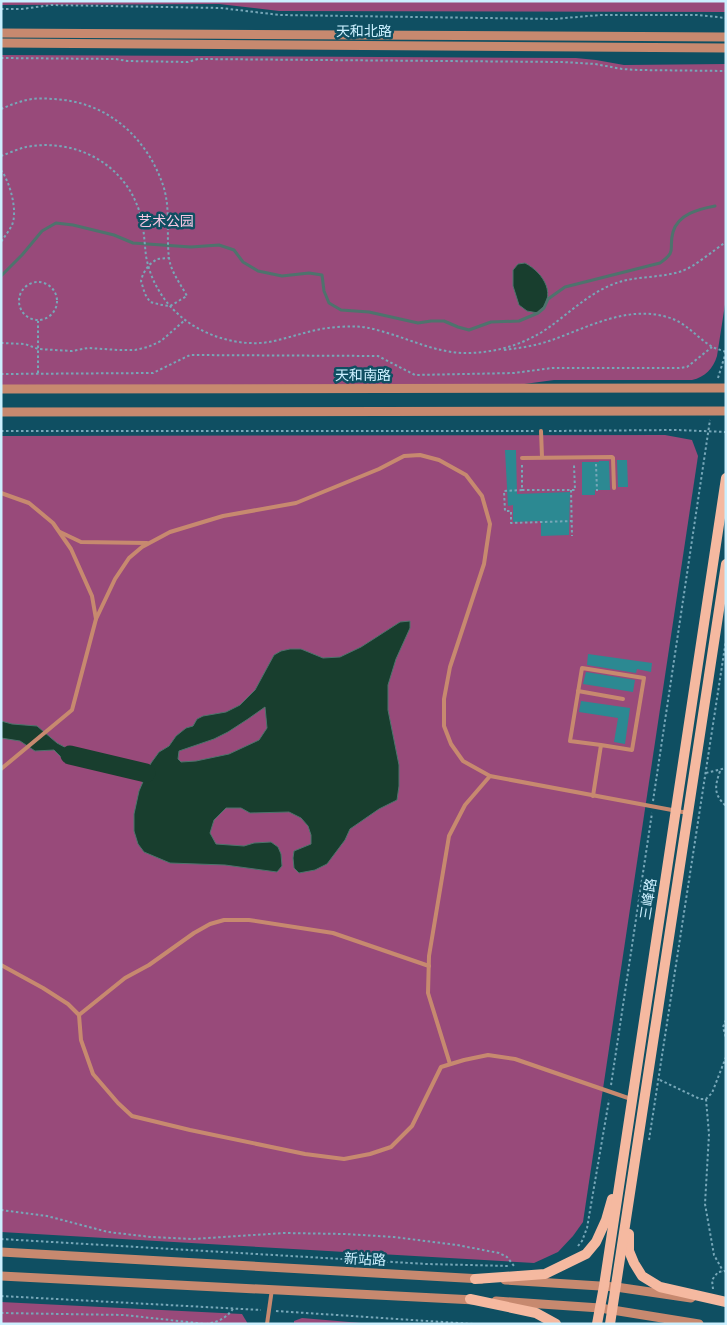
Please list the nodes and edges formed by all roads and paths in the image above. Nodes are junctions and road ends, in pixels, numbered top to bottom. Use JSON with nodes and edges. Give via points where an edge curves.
{"nodes":[{"id":1,"x":1,"y":9,"type":"edge"},
{"id":2,"x":726,"y":18,"type":"edge"},
{"id":3,"x":1,"y":33,"type":"edge"},
{"id":4,"x":726,"y":37,"type":"edge"},
{"id":5,"x":1,"y":43,"type":"edge"},
{"id":6,"x":726,"y":48,"type":"edge"},
{"id":7,"x":1,"y":58,"type":"edge"},
{"id":8,"x":726,"y":71,"type":"edge"},
{"id":9,"x":1,"y":109,"type":"edge"},
{"id":10,"x":1,"y":156,"type":"edge"},
{"id":11,"x":1,"y":170,"type":"edge"},
{"id":12,"x":1,"y":242,"type":"edge"},
{"id":13,"x":726,"y":242,"type":"edge"},
{"id":14,"x":169,"y":258,"type":"junction"},
{"id":15,"x":149,"y":265,"type":"junction"},
{"id":16,"x":170,"y":306,"type":"junction"},
{"id":17,"x":38,"y":320,"type":"junction"},
{"id":18,"x":185,"y":320,"type":"junction"},
{"id":19,"x":1,"y":343,"type":"edge"},
{"id":20,"x":712,"y":347,"type":"junction"},
{"id":21,"x":38,"y":349,"type":"junction"},
{"id":22,"x":499,"y":351,"type":"junction"},
{"id":23,"x":726,"y":352,"type":"edge"},
{"id":24,"x":1,"y":374,"type":"edge"},
{"id":25,"x":38,"y":374,"type":"junction"},
{"id":26,"x":715,"y":388,"type":"junction"},
{"id":27,"x":726,"y":388,"type":"edge"},
{"id":28,"x":1,"y":389,"type":"edge"},
{"id":29,"x":711,"y":411,"type":"junction"},
{"id":30,"x":726,"y":411,"type":"edge"},
{"id":31,"x":1,"y":412,"type":"edge"},
{"id":32,"x":1,"y":431,"type":"edge"},
{"id":33,"x":541,"y":431,"type":"junction"},
{"id":34,"x":708,"y":432,"type":"junction"},
{"id":35,"x":726,"y":432,"type":"edge"},
{"id":36,"x":596,"y":456,"type":"junction"},
{"id":37,"x":542,"y":457,"type":"junction"},
{"id":38,"x":574,"y":457,"type":"junction"},
{"id":39,"x":522,"y":458,"type":"joint"},
{"id":40,"x":726,"y":478,"type":"edge"},
{"id":41,"x":614,"y":488,"type":"dead end"},
{"id":42,"x":522,"y":490,"type":"junction"},
{"id":43,"x":571,"y":490,"type":"junction"},
{"id":44,"x":597,"y":490,"type":"dead end"},
{"id":45,"x":1,"y":492,"type":"edge"},
{"id":46,"x":572,"y":521,"type":"junction"},
{"id":47,"x":59,"y":531,"type":"junction"},
{"id":48,"x":572,"y":536,"type":"dead end"},
{"id":49,"x":150,"y":543,"type":"junction"},
{"id":50,"x":726,"y":564,"type":"edge"},
{"id":51,"x":96,"y":619,"type":"junction"},
{"id":52,"x":726,"y":640,"type":"edge"},
{"id":53,"x":578,"y":692,"type":"junction"},
{"id":54,"x":623,"y":699,"type":"dead end"},
{"id":55,"x":601,"y":745,"type":"junction"},
{"id":56,"x":726,"y":768,"type":"edge"},
{"id":57,"x":1,"y":769,"type":"edge"},
{"id":58,"x":720,"y":770,"type":"junction"},
{"id":59,"x":706,"y":774,"type":"junction"},
{"id":60,"x":490,"y":776,"type":"junction"},
{"id":61,"x":593,"y":796,"type":"junction"},
{"id":62,"x":726,"y":806,"type":"edge"},
{"id":63,"x":653,"y":807,"type":"junction"},
{"id":64,"x":676,"y":811,"type":"junction"},
{"id":65,"x":688,"y":813,"type":"junction"},
{"id":66,"x":1,"y":965,"type":"edge"},
{"id":67,"x":429,"y":966,"type":"junction"},
{"id":68,"x":79,"y":1015,"type":"junction"},
{"id":69,"x":726,"y":1020,"type":"edge"},
{"id":70,"x":726,"y":1038,"type":"edge"},
{"id":71,"x":726,"y":1057,"type":"edge"},
{"id":72,"x":450,"y":1064,"type":"junction"},
{"id":73,"x":659,"y":1080,"type":"junction"},
{"id":74,"x":610,"y":1092,"type":"junction"},
{"id":75,"x":706,"y":1099,"type":"junction"},
{"id":76,"x":632,"y":1100,"type":"junction"},
{"id":77,"x":648,"y":1146,"type":"dead end"},
{"id":78,"x":622,"y":1167,"type":"junction"},
{"id":79,"x":634,"y":1167,"type":"junction"},
{"id":80,"x":1,"y":1210,"type":"edge"},
{"id":81,"x":1,"y":1239,"type":"edge"},
{"id":82,"x":574,"y":1250,"type":"dead end"},
{"id":83,"x":1,"y":1252,"type":"edge"},
{"id":84,"x":725,"y":1271,"type":"edge"},
{"id":85,"x":1,"y":1276,"type":"edge"},
{"id":86,"x":475,"y":1279,"type":"junction"},
{"id":87,"x":604,"y":1286,"type":"junction"},
{"id":88,"x":616,"y":1287,"type":"junction"},
{"id":89,"x":272,"y":1289,"type":"junction"},
{"id":90,"x":720,"y":1290,"type":"dead end"},
{"id":91,"x":1,"y":1296,"type":"edge"},
{"id":92,"x":470,"y":1299,"type":"junction"},
{"id":93,"x":726,"y":1303,"type":"edge"},
{"id":94,"x":600,"y":1308,"type":"junction"},
{"id":95,"x":233,"y":1309,"type":"junction"},
{"id":96,"x":612,"y":1310,"type":"junction"},
{"id":97,"x":269,"y":1311,"type":"junction"},
{"id":98,"x":1,"y":1313,"type":"edge"},
{"id":99,"x":267,"y":1324,"type":"edge"},
{"id":100,"x":473,"y":1324,"type":"edge"},
{"id":101,"x":556,"y":1324,"type":"edge"},
{"id":102,"x":597,"y":1324,"type":"edge"},
{"id":103,"x":610,"y":1324,"type":"edge"},
{"id":104,"x":699,"y":1324,"type":"edge"}],
"edges":[{"from":1,"to":2,"type":"path","via":[[51,5],[221,8],[280,15],[554,19],[600,15],[697,15]]},
{"from":3,"to":4,"type":"street","name":"天和北路"},
{"from":5,"to":6,"type":"street","name":"天和北路"},
{"from":7,"to":8,"type":"path","via":[[188,62],[198,59],[563,62],[638,70]]},
{"from":9,"to":14,"type":"path","via":[[23,100],[64,99],[107,114],[124,127],[150,156],[163,187],[168,213]]},
{"from":10,"to":15,"type":"path","via":[[26,147],[55,146],[83,151],[104,162],[120,176],[138,206]]},
{"from":11,"to":12,"type":"path","via":[[6,177],[14,211],[13,223]]},
{"from":13,"to":22,"type":"path","via":[[684,271],[610,285],[588,297],[546,329]]},
{"from":14,"to":15,"type":"path","via":[[157,259]]},
{"from":14,"to":16,"type":"path","via":[[186,296]]},
{"from":15,"to":16,"type":"path","via":[[152,278]]},
{"from":15,"to":16,"type":"path","via":[[141,281],[145,294],[150,302]]},
{"from":16,"to":18,"type":"path"},
{"from":17,"to":17,"type":"path","via":[[26,316],[19,300],[24,288],[36,282],[49,285],[57,301],[53,314]]},
{"from":17,"to":21,"type":"path"},
{"from":18,"to":21,"type":"path","via":[[161,341],[134,350]]},
{"from":18,"to":22,"type":"path","via":[[214,336],[234,341],[259,343],[326,327],[358,326],[442,351],[468,354]]},
{"from":19,"to":21,"type":"path","via":[[25,344]]},
{"from":20,"to":22,"type":"path","via":[[686,325],[668,317],[634,314],[604,320],[549,342]]},
{"from":20,"to":23,"type":"path"},
{"from":20,"to":25,"type":"path","via":[[687,367],[679,368],[552,368],[514,373],[415,375],[378,356],[190,355],[153,373]]},
{"from":21,"to":25,"type":"path"},
{"from":23,"to":26,"type":"path"},
{"from":24,"to":25,"type":"path"},
{"from":26,"to":27,"type":"street","name":"天和南路"},
{"from":26,"to":28,"type":"street","name":"天和南路"},
{"from":29,"to":30,"type":"street"},
{"from":29,"to":31,"type":"street"},
{"from":29,"to":34,"type":"path"},
{"from":32,"to":33,"type":"path"},
{"from":33,"to":34,"type":"path"},
{"from":33,"to":37,"type":"lane"},
{"from":34,"to":35,"type":"path"},
{"from":34,"to":63,"type":"path"},
{"from":36,"to":38,"type":"lane"},
{"from":36,"to":41,"type":"lane","via":[[613,458]]},
{"from":36,"to":44,"type":"path"},
{"from":37,"to":38,"type":"lane"},
{"from":37,"to":39,"type":"lane"},
{"from":38,"to":43,"type":"path","via":[[575,490]]},
{"from":39,"to":42,"type":"path"},
{"from":40,"to":64,"type":"main road","name":"三峰路"},
{"from":42,"to":43,"type":"path"},
{"from":42,"to":46,"type":"path","via":[[504,491],[505,511],[511,511],[511,523]]},
{"from":43,"to":46,"type":"path"},
{"from":45,"to":47,"type":"lane","via":[[29,503]]},
{"from":46,"to":48,"type":"path"},
{"from":47,"to":49,"type":"lane","via":[[81,542]]},
{"from":47,"to":51,"type":"lane","via":[[71,549],[92,596]]},
{"from":49,"to":51,"type":"lane","via":[[129,558]]},
{"from":49,"to":60,"type":"lane","via":[[170,532],[224,516],[296,503],[404,456],[420,455],[439,460],[466,475],[482,496],[490,524],[484,564],[450,667],[444,699],[444,726],[463,761]]},
{"from":50,"to":65,"type":"main road","name":"三峰路"},
{"from":51,"to":57,"type":"lane","via":[[72,710]]},
{"from":52,"to":59,"type":"path"},
{"from":53,"to":54,"type":"lane"},
{"from":53,"to":55,"type":"lane","via":[[570,740]]},
{"from":53,"to":55,"type":"lane","via":[[582,668],[644,678],[632,750]]},
{"from":55,"to":61,"type":"lane"},
{"from":56,"to":58,"type":"path"},
{"from":58,"to":59,"type":"path"},
{"from":58,"to":62,"type":"path","via":[[717,793],[718,799]]},
{"from":59,"to":73,"type":"path"},
{"from":60,"to":61,"type":"lane"},
{"from":60,"to":67,"type":"lane","via":[[466,805],[449,836]]},
{"from":61,"to":63,"type":"lane"},
{"from":63,"to":64,"type":"lane"},
{"from":63,"to":74,"type":"path"},
{"from":64,"to":65,"type":"lane"},
{"from":64,"to":76,"type":"main road","name":"三峰路"},
{"from":65,"to":79,"type":"main road","name":"三峰路"},
{"from":66,"to":68,"type":"lane","via":[[68,1004]]},
{"from":67,"to":68,"type":"lane","via":[[333,933],[249,920],[224,920],[194,933],[149,965],[124,978]]},
{"from":67,"to":72,"type":"lane","via":[[428,993]]},
{"from":68,"to":72,"type":"lane","via":[[81,1040],[93,1074],[132,1116],[305,1154],[344,1159],[391,1147],[412,1126],[441,1067]]},
{"from":69,"to":70,"type":"path","via":[[723,1027]]},
{"from":71,"to":75,"type":"path","via":[[712,1093]]},
{"from":72,"to":74,"type":"lane","via":[[488,1055],[515,1060]]},
{"from":73,"to":75,"type":"path"},
{"from":73,"to":77,"type":"path"},
{"from":74,"to":76,"type":"lane"},
{"from":74,"to":82,"type":"path","via":[[587,1228]]},
{"from":75,"to":84,"type":"path","via":[[705,1204],[714,1255]]},
{"from":76,"to":78,"type":"main road","name":"三峰路"},
{"from":78,"to":86,"type":"main road","via":[[606,1220],[596,1242],[586,1254],[545,1274]]},
{"from":78,"to":87,"type":"main road","name":"三峰路"},
{"from":79,"to":88,"type":"main road","name":"三峰路"},
{"from":79,"to":93,"type":"main road","via":[[629,1251],[642,1276],[660,1287]]},
{"from":80,"to":81,"type":"path","via":[[47,1216],[108,1232],[151,1237],[192,1239],[284,1233],[394,1237],[499,1253],[514,1266]]},
{"from":83,"to":86,"type":"street","name":"新站路"},
{"from":84,"to":90,"type":"path","via":[[718,1272],[712,1280],[713,1289]]},
{"from":85,"to":89,"type":"street"},
{"from":86,"to":87,"type":"street","name":"新站路"},
{"from":87,"to":88,"type":"street","name":"新站路"},
{"from":87,"to":94,"type":"main road","name":"三峰路"},
{"from":88,"to":93,"type":"street","name":"新站路"},
{"from":88,"to":96,"type":"main road","name":"三峰路"},
{"from":89,"to":92,"type":"street"},
{"from":89,"to":97,"type":"lane"},
{"from":91,"to":95,"type":"path"},
{"from":92,"to":94,"type":"street"},
{"from":92,"to":101,"type":"main road","via":[[536,1313]]},
{"from":94,"to":96,"type":"street"},
{"from":94,"to":102,"type":"main road","name":"三峰路"},
{"from":95,"to":97,"type":"path"},
{"from":95,"to":98,"type":"path","via":[[217,1322],[206,1324],[124,1315]]},
{"from":96,"to":103,"type":"main road","name":"三峰路"},
{"from":96,"to":104,"type":"street"},
{"from":97,"to":99,"type":"lane"},
{"from":97,"to":100,"type":"path"}]}
